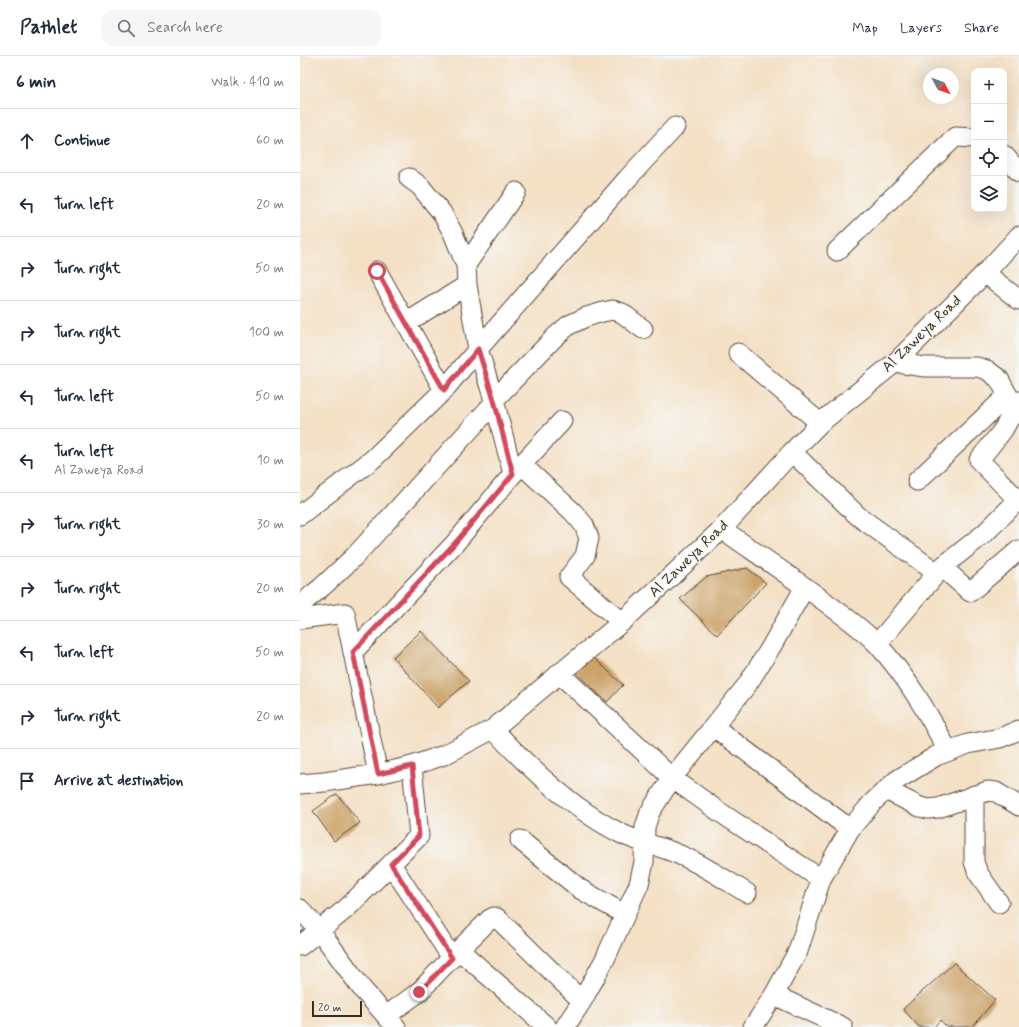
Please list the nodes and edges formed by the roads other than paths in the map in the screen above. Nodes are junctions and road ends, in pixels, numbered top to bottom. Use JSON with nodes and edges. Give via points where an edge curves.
{"nodes":[{"id":1,"x":675,"y":127,"type":"dead end"},
{"id":2,"x":971,"y":138,"type":"edge"},
{"id":3,"x":1007,"y":158,"type":"edge"},
{"id":4,"x":1019,"y":172,"type":"edge"},
{"id":5,"x":409,"y":178,"type":"dead end"},
{"id":6,"x":516,"y":192,"type":"dead end"},
{"id":7,"x":1019,"y":236,"type":"edge"},
{"id":8,"x":837,"y":251,"type":"dead end"},
{"id":9,"x":466,"y":265,"type":"junction"},
{"id":10,"x":377,"y":271,"type":"dead end"},
{"id":11,"x":985,"y":272,"type":"junction"},
{"id":12,"x":467,"y":286,"type":"junction"},
{"id":13,"x":1019,"y":300,"type":"edge"},
{"id":14,"x":406,"y":323,"type":"junction"},
{"id":15,"x":643,"y":329,"type":"dead end"},
{"id":16,"x":478,"y":349,"type":"junction"},
{"id":17,"x":738,"y":353,"type":"dead end"},
{"id":18,"x":897,"y":361,"type":"junction"},
{"id":19,"x":444,"y":390,"type":"junction"},
{"id":20,"x":494,"y":402,"type":"junction"},
{"id":21,"x":1015,"y":405,"type":"edge"},
{"id":22,"x":562,"y":421,"type":"dead end"},
{"id":23,"x":820,"y":423,"type":"junction"},
{"id":24,"x":792,"y":452,"type":"junction"},
{"id":25,"x":518,"y":469,"type":"junction"},
{"id":26,"x":917,"y":481,"type":"dead end"},
{"id":27,"x":1018,"y":501,"type":"edge"},
{"id":28,"x":300,"y":515,"type":"edge"},
{"id":29,"x":722,"y":529,"type":"junction"},
{"id":30,"x":1019,"y":550,"type":"edge"},
{"id":31,"x":940,"y":570,"type":"junction"},
{"id":32,"x":805,"y":587,"type":"junction"},
{"id":33,"x":300,"y":605,"type":"edge"},
{"id":34,"x":300,"y":619,"type":"edge"},
{"id":35,"x":622,"y":622,"type":"junction"},
{"id":36,"x":877,"y":644,"type":"junction"},
{"id":37,"x":353,"y":652,"type":"junction"},
{"id":38,"x":559,"y":674,"type":"junction"},
{"id":39,"x":714,"y":727,"type":"junction"},
{"id":40,"x":494,"y":729,"type":"junction"},
{"id":41,"x":1019,"y":730,"type":"edge"},
{"id":42,"x":948,"y":751,"type":"junction"},
{"id":43,"x":412,"y":766,"type":"junction"},
{"id":44,"x":378,"y":774,"type":"junction"},
{"id":45,"x":672,"y":778,"type":"junction"},
{"id":46,"x":300,"y":784,"type":"edge"},
{"id":47,"x":886,"y":790,"type":"junction"},
{"id":48,"x":974,"y":795,"type":"junction"},
{"id":49,"x":1019,"y":806,"type":"edge"},
{"id":50,"x":850,"y":829,"type":"junction"},
{"id":51,"x":520,"y":840,"type":"dead end"},
{"id":52,"x":646,"y":844,"type":"junction"},
{"id":53,"x":391,"y":864,"type":"junction"},
{"id":54,"x":822,"y":879,"type":"junction"},
{"id":55,"x":747,"y":892,"type":"dead end"},
{"id":56,"x":1000,"y":903,"type":"dead end"},
{"id":57,"x":300,"y":909,"type":"edge"},
{"id":58,"x":624,"y":914,"type":"junction"},
{"id":59,"x":320,"y":930,"type":"junction"},
{"id":60,"x":300,"y":946,"type":"edge"},
{"id":61,"x":456,"y":954,"type":"junction"},
{"id":62,"x":774,"y":995,"type":"junction"},
{"id":63,"x":582,"y":1001,"type":"junction"},
{"id":64,"x":391,"y":1021,"type":"edge"},
{"id":65,"x":547,"y":1027,"type":"edge"},
{"id":66,"x":566,"y":1027,"type":"edge"},
{"id":67,"x":753,"y":1027,"type":"edge"},
{"id":68,"x":843,"y":1027,"type":"edge"}],
"edges":[{"from":1,"to":16,"type":"street"},
{"from":2,"to":8,"type":"street","via":[[955,137]]},
{"from":3,"to":4,"type":"street"},
{"from":5,"to":9,"type":"street","via":[[420,186],[442,213],[453,232]]},
{"from":6,"to":9,"type":"street"},
{"from":7,"to":11,"type":"street","name":"Al Zaweya Road"},
{"from":9,"to":12,"type":"street"},
{"from":10,"to":14,"type":"street"},
{"from":11,"to":13,"type":"street"},
{"from":11,"to":18,"type":"street","name":"Al Zaweya Road"},
{"from":12,"to":14,"type":"street"},
{"from":12,"to":16,"type":"street"},
{"from":14,"to":19,"type":"street"},
{"from":15,"to":20,"type":"street","via":[[622,313],[613,310],[586,317],[569,325]]},
{"from":16,"to":19,"type":"street"},
{"from":16,"to":20,"type":"street"},
{"from":17,"to":23,"type":"street"},
{"from":18,"to":21,"type":"street","via":[[925,367],[987,370],[999,379]]},
{"from":18,"to":23,"type":"street","name":"Al Zaweya Road"},
{"from":19,"to":28,"type":"street","via":[[374,459]]},
{"from":20,"to":25,"type":"street"},
{"from":20,"to":33,"type":"street","via":[[354,556]]},
{"from":21,"to":26,"type":"street"},
{"from":21,"to":27,"type":"street","via":[[1003,430],[979,460]]},
{"from":22,"to":25,"type":"street"},
{"from":23,"to":24,"type":"street","name":"Al Zaweya Road"},
{"from":24,"to":29,"type":"street","name":"Al Zaweya Road"},
{"from":24,"to":31,"type":"street","via":[[858,516]]},
{"from":25,"to":35,"type":"street","via":[[573,512],[584,525],[589,538],[585,556],[569,577]]},
{"from":25,"to":37,"type":"street","via":[[456,542]]},
{"from":27,"to":31,"type":"street","via":[[985,533]]},
{"from":29,"to":32,"type":"street"},
{"from":29,"to":35,"type":"street","name":"Al Zaweya Road"},
{"from":30,"to":31,"type":"street","via":[[970,592]]},
{"from":31,"to":36,"type":"street"},
{"from":32,"to":36,"type":"street","via":[[855,624]]},
{"from":32,"to":39,"type":"street","via":[[747,686]]},
{"from":34,"to":37,"type":"street","via":[[345,613]]},
{"from":35,"to":38,"type":"street","name":"Al Zaweya Road"},
{"from":36,"to":42,"type":"street","via":[[917,696]]},
{"from":37,"to":44,"type":"street"},
{"from":38,"to":40,"type":"street","name":"Al Zaweya Road"},
{"from":38,"to":45,"type":"street"},
{"from":39,"to":45,"type":"street"},
{"from":39,"to":50,"type":"street"},
{"from":40,"to":43,"type":"street","name":"Al Zaweya Road","via":[[444,755]]},
{"from":40,"to":52,"type":"street","via":[[522,759],[579,806],[611,828]]},
{"from":41,"to":42,"type":"street","via":[[1000,738]]},
{"from":42,"to":47,"type":"street","via":[[908,772]]},
{"from":43,"to":44,"type":"street","name":"Al Zaweya Road"},
{"from":43,"to":53,"type":"street","via":[[419,836]]},
{"from":44,"to":46,"type":"street","name":"Al Zaweya Road"},
{"from":45,"to":52,"type":"street","via":[[650,812],[645,827]]},
{"from":45,"to":54,"type":"street"},
{"from":47,"to":48,"type":"street","via":[[928,809]]},
{"from":47,"to":50,"type":"street"},
{"from":48,"to":49,"type":"street","via":[[988,791],[996,792]]},
{"from":48,"to":56,"type":"street","via":[[974,862],[978,874]]},
{"from":50,"to":54,"type":"street"},
{"from":51,"to":58,"type":"street","via":[[580,889]]},
{"from":52,"to":55,"type":"street","via":[[681,855]]},
{"from":52,"to":58,"type":"street","via":[[638,884]]},
{"from":53,"to":59,"type":"street","via":[[347,908]]},
{"from":53,"to":61,"type":"street"},
{"from":54,"to":62,"type":"street","via":[[798,952]]},
{"from":57,"to":59,"type":"street"},
{"from":58,"to":63,"type":"street","via":[[605,959]]},
{"from":59,"to":60,"type":"street"},
{"from":59,"to":64,"type":"street","via":[[363,990]]},
{"from":61,"to":63,"type":"street","via":[[490,919],[497,918]]},
{"from":61,"to":64,"type":"street"},
{"from":61,"to":65,"type":"street"},
{"from":62,"to":67,"type":"street"},
{"from":62,"to":68,"type":"street"},
{"from":63,"to":66,"type":"street"}]}
